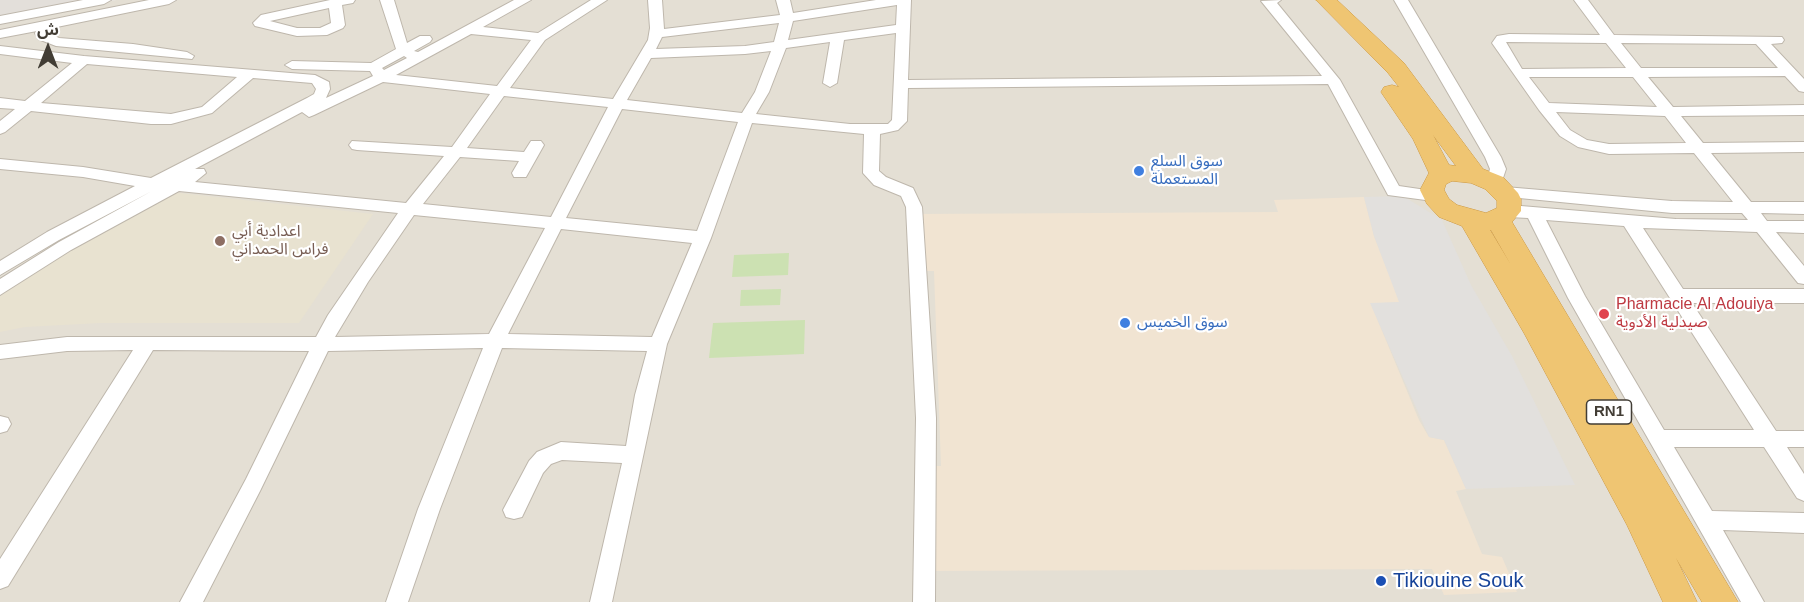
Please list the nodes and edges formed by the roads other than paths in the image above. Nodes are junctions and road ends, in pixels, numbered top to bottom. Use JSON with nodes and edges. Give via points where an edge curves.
{"nodes":[{"id":1,"x":104,"y":0,"type":"edge"},
{"id":2,"x":169,"y":0,"type":"edge"},
{"id":3,"x":387,"y":0,"type":"edge"},
{"id":4,"x":502,"y":0,"type":"edge"},
{"id":5,"x":524,"y":0,"type":"edge"},
{"id":6,"x":600,"y":0,"type":"edge"},
{"id":7,"x":655,"y":0,"type":"edge"},
{"id":8,"x":783,"y":0,"type":"edge"},
{"id":9,"x":902,"y":0,"type":"edge"},
{"id":10,"x":1275,"y":0,"type":"edge"},
{"id":11,"x":1305,"y":0,"type":"edge"},
{"id":12,"x":1326,"y":0,"type":"edge"},
{"id":13,"x":1401,"y":0,"type":"edge"},
{"id":14,"x":1581,"y":0,"type":"edge"},
{"id":15,"x":342,"y":2,"type":"edge"},
{"id":16,"x":787,"y":18,"type":"junction"},
{"id":17,"x":0,"y":20,"type":"edge"},
{"id":18,"x":48,"y":24,"type":"junction"},
{"id":19,"x":902,"y":28,"type":"junction"},
{"id":20,"x":467,"y":30,"type":"junction"},
{"id":21,"x":0,"y":34,"type":"edge"},
{"id":22,"x":657,"y":34,"type":"junction"},
{"id":23,"x":540,"y":37,"type":"junction"},
{"id":24,"x":838,"y":38,"type":"junction"},
{"id":25,"x":1610,"y":39,"type":"junction"},
{"id":26,"x":1760,"y":40,"type":"junction"},
{"id":27,"x":1777,"y":40,"type":"dead end"},
{"id":28,"x":780,"y":45,"type":"junction"},
{"id":29,"x":0,"y":50,"type":"edge"},
{"id":30,"x":403,"y":51,"type":"junction"},
{"id":31,"x":647,"y":54,"type":"junction"},
{"id":32,"x":417,"y":57,"type":"junction"},
{"id":33,"x":84,"y":60,"type":"junction"},
{"id":34,"x":378,"y":72,"type":"junction"},
{"id":35,"x":1790,"y":72,"type":"junction"},
{"id":36,"x":250,"y":73,"type":"junction"},
{"id":37,"x":1518,"y":73,"type":"junction"},
{"id":38,"x":1637,"y":73,"type":"junction"},
{"id":39,"x":1333,"y":80,"type":"junction"},
{"id":40,"x":830,"y":83,"type":"dead end"},
{"id":41,"x":901,"y":84,"type":"junction"},
{"id":42,"x":1804,"y":88,"type":"edge"},
{"id":43,"x":498,"y":91,"type":"junction"},
{"id":44,"x":0,"y":103,"type":"edge"},
{"id":45,"x":617,"y":104,"type":"junction"},
{"id":46,"x":1544,"y":106,"type":"junction"},
{"id":47,"x":28,"y":107,"type":"junction"},
{"id":48,"x":1804,"y":110,"type":"edge"},
{"id":49,"x":1669,"y":112,"type":"junction"},
{"id":50,"x":747,"y":117,"type":"junction"},
{"id":51,"x":0,"y":129,"type":"edge"},
{"id":52,"x":872,"y":130,"type":"junction"},
{"id":53,"x":357,"y":145,"type":"dead end"},
{"id":54,"x":1804,"y":147,"type":"edge"},
{"id":55,"x":1701,"y":149,"type":"junction"},
{"id":56,"x":456,"y":152,"type":"junction"},
{"id":57,"x":0,"y":164,"type":"edge"},
{"id":58,"x":520,"y":173,"type":"dead end"},
{"id":59,"x":152,"y":184,"type":"junction"},
{"id":60,"x":176,"y":185,"type":"junction"},
{"id":61,"x":1438,"y":186,"type":"junction"},
{"id":62,"x":1492,"y":200,"type":"junction"},
{"id":63,"x":1748,"y":208,"type":"junction"},
{"id":64,"x":1804,"y":208,"type":"edge"},
{"id":65,"x":409,"y":210,"type":"junction"},
{"id":66,"x":1534,"y":213,"type":"junction"},
{"id":67,"x":1630,"y":222,"type":"junction"},
{"id":68,"x":555,"y":224,"type":"junction"},
{"id":69,"x":1764,"y":227,"type":"junction"},
{"id":70,"x":1804,"y":227,"type":"edge"},
{"id":71,"x":703,"y":238,"type":"junction"},
{"id":72,"x":0,"y":269,"type":"edge"},
{"id":73,"x":1804,"y":278,"type":"edge"},
{"id":74,"x":0,"y":288,"type":"edge"},
{"id":75,"x":1676,"y":296,"type":"junction"},
{"id":76,"x":1804,"y":296,"type":"edge"},
{"id":77,"x":495,"y":341,"type":"junction"},
{"id":78,"x":148,"y":343,"type":"junction"},
{"id":79,"x":324,"y":344,"type":"junction"},
{"id":80,"x":658,"y":344,"type":"junction"},
{"id":81,"x":0,"y":352,"type":"edge"},
{"id":82,"x":1659,"y":438,"type":"junction"},
{"id":83,"x":1770,"y":439,"type":"junction"},
{"id":84,"x":1804,"y":439,"type":"edge"},
{"id":85,"x":635,"y":454,"type":"junction"},
{"id":86,"x":1804,"y":492,"type":"edge"},
{"id":87,"x":514,"y":510,"type":"dead end"},
{"id":88,"x":1705,"y":520,"type":"junction"},
{"id":89,"x":1804,"y":523,"type":"edge"},
{"id":90,"x":0,"y":579,"type":"edge"},
{"id":91,"x":191,"y":602,"type":"edge"},
{"id":92,"x":397,"y":602,"type":"edge"},
{"id":93,"x":601,"y":602,"type":"edge"},
{"id":94,"x":924,"y":602,"type":"edge"},
{"id":95,"x":1680,"y":602,"type":"edge"},
{"id":96,"x":1721,"y":602,"type":"edge"},
{"id":97,"x":1753,"y":602,"type":"edge"}],
"edges":[{"from":1,"to":17,"type":"street"},
{"from":2,"to":18,"type":"street"},
{"from":3,"to":30,"type":"street"},
{"from":4,"to":30,"type":"street"},
{"from":5,"to":20,"type":"street"},
{"from":6,"to":23,"type":"street"},
{"from":7,"to":22,"type":"street"},
{"from":8,"to":16,"type":"street"},
{"from":9,"to":16,"type":"street"},
{"from":9,"to":19,"type":"street"},
{"from":10,"to":39,"type":"street","via":[[1268,1]]},
{"from":11,"to":61,"type":"highway","via":[[1404,107],[1424,138]]},
{"from":12,"to":62,"type":"highway","number":"RN1","via":[[1396,68]]},
{"from":13,"to":62,"type":"street","via":[[1496,164]]},
{"from":14,"to":25,"type":"street"},
{"from":15,"to":15,"type":"street","via":[[266,18],[260,23],[297,32],[322,32],[338,25]]},
{"from":16,"to":22,"type":"street"},
{"from":16,"to":28,"type":"street"},
{"from":18,"to":21,"type":"street"},
{"from":18,"to":34,"type":"street","via":[[43,36],[56,42]]},
{"from":19,"to":24,"type":"street"},
{"from":19,"to":41,"type":"street"},
{"from":20,"to":23,"type":"street"},
{"from":20,"to":32,"type":"street"},
{"from":22,"to":31,"type":"street"},
{"from":23,"to":43,"type":"street"},
{"from":24,"to":28,"type":"street"},
{"from":24,"to":40,"type":"street"},
{"from":25,"to":26,"type":"street"},
{"from":25,"to":37,"type":"street","via":[[1502,39],[1499,43]]},
{"from":25,"to":38,"type":"street"},
{"from":26,"to":27,"type":"street"},
{"from":26,"to":35,"type":"street"},
{"from":28,"to":31,"type":"street"},
{"from":28,"to":50,"type":"street","via":[[762,92]]},
{"from":29,"to":33,"type":"street"},
{"from":30,"to":32,"type":"street"},
{"from":30,"to":34,"type":"street"},
{"from":31,"to":45,"type":"street"},
{"from":32,"to":34,"type":"street"},
{"from":33,"to":36,"type":"street"},
{"from":33,"to":47,"type":"street"},
{"from":34,"to":43,"type":"street"},
{"from":34,"to":60,"type":"street"},
{"from":35,"to":38,"type":"street"},
{"from":35,"to":42,"type":"street"},
{"from":36,"to":47,"type":"street","via":[[207,110],[171,119]]},
{"from":36,"to":59,"type":"street","via":[[315,79],[322,82],[323,89],[312,101]]},
{"from":37,"to":38,"type":"street"},
{"from":37,"to":46,"type":"street"},
{"from":38,"to":49,"type":"street"},
{"from":39,"to":41,"type":"street"},
{"from":39,"to":61,"type":"street","via":[[1394,191]]},
{"from":41,"to":52,"type":"street","via":[[899,121],[893,127]]},
{"from":43,"to":45,"type":"street"},
{"from":43,"to":56,"type":"street"},
{"from":44,"to":47,"type":"street"},
{"from":45,"to":50,"type":"street"},
{"from":45,"to":68,"type":"street"},
{"from":46,"to":49,"type":"street"},
{"from":46,"to":55,"type":"street","via":[[1565,133],[1583,144],[1609,149]]},
{"from":47,"to":51,"type":"street"},
{"from":48,"to":49,"type":"street"},
{"from":49,"to":55,"type":"street"},
{"from":50,"to":52,"type":"street"},
{"from":50,"to":71,"type":"street"},
{"from":52,"to":94,"type":"street","via":[[871,173],[907,192],[914,207],[926,418]]},
{"from":53,"to":56,"type":"street"},
{"from":54,"to":55,"type":"street"},
{"from":55,"to":63,"type":"street"},
{"from":56,"to":58,"type":"street","via":[[533,151]]},
{"from":56,"to":65,"type":"street"},
{"from":57,"to":59,"type":"street"},
{"from":59,"to":72,"type":"street"},
{"from":60,"to":65,"type":"street"},
{"from":60,"to":74,"type":"street","via":[[65,246]]},
{"from":61,"to":62,"type":"highway","via":[[1457,172]]},
{"from":61,"to":62,"type":"highway","via":[[1448,211]]},
{"from":62,"to":63,"type":"street"},
{"from":62,"to":66,"type":"street"},
{"from":62,"to":95,"type":"highway","number":"RN1","via":[[1534,327],[1639,516]]},
{"from":62,"to":96,"type":"highway","number":"RN1"},
{"from":63,"to":64,"type":"street"},
{"from":63,"to":69,"type":"street"},
{"from":65,"to":68,"type":"street"},
{"from":65,"to":79,"type":"street","via":[[343,305]]},
{"from":66,"to":67,"type":"street"},
{"from":66,"to":82,"type":"street","via":[[1576,298]]},
{"from":67,"to":69,"type":"street"},
{"from":67,"to":75,"type":"street"},
{"from":68,"to":71,"type":"street"},
{"from":68,"to":77,"type":"street"},
{"from":69,"to":70,"type":"street"},
{"from":69,"to":73,"type":"street"},
{"from":71,"to":80,"type":"street"},
{"from":75,"to":76,"type":"street"},
{"from":75,"to":83,"type":"street"},
{"from":77,"to":79,"type":"street"},
{"from":77,"to":80,"type":"street"},
{"from":77,"to":92,"type":"street"},
{"from":78,"to":79,"type":"street"},
{"from":78,"to":81,"type":"street","via":[[67,344]]},
{"from":78,"to":90,"type":"street"},
{"from":79,"to":91,"type":"street"},
{"from":80,"to":85,"type":"street"},
{"from":82,"to":83,"type":"street"},
{"from":82,"to":88,"type":"street"},
{"from":83,"to":84,"type":"street"},
{"from":83,"to":86,"type":"street"},
{"from":85,"to":87,"type":"street","via":[[561,452],[544,458]]},
{"from":85,"to":93,"type":"street"},
{"from":88,"to":89,"type":"street"},
{"from":88,"to":97,"type":"street"}]}
